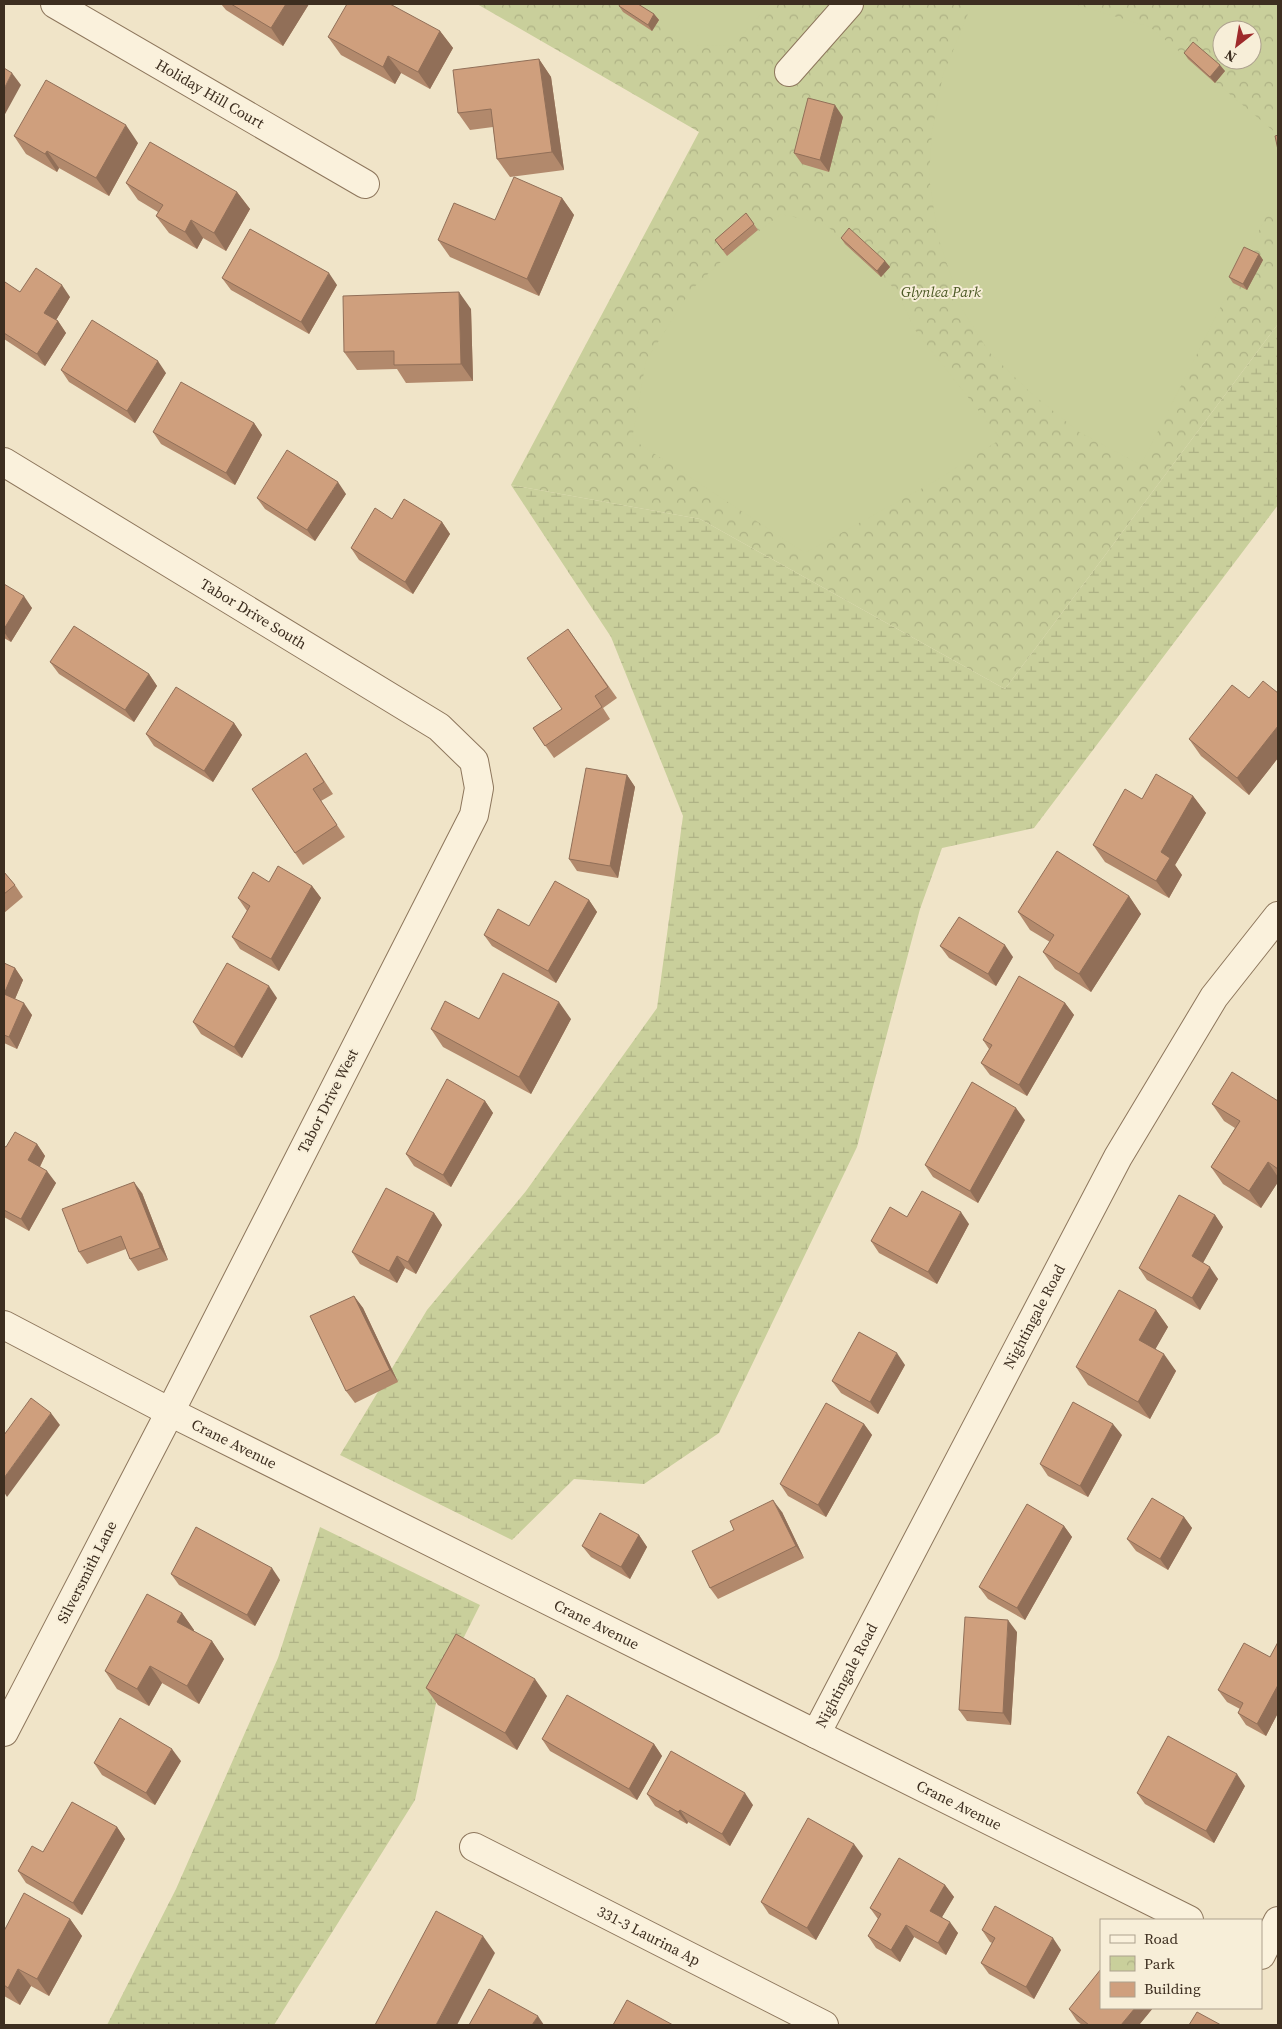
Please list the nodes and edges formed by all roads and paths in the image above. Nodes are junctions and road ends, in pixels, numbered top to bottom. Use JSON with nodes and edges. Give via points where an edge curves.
{"nodes":[{"id":1,"x":55,"y":4,"type":"edge"},
{"id":2,"x":849,"y":4,"type":"edge"},
{"id":3,"x":789,"y":72,"type":"dead end"},
{"id":4,"x":365,"y":184,"type":"dead end"},
{"id":5,"x":4,"y":462,"type":"edge"},
{"id":6,"x":479,"y":788,"type":"joint"},
{"id":7,"x":1278,"y":916,"type":"edge"},
{"id":8,"x":4,"y":1325,"type":"edge"},
{"id":9,"x":170,"y":1412,"type":"junction"},
{"id":10,"x":4,"y":1732,"type":"edge"},
{"id":11,"x":816,"y":1734,"type":"junction"},
{"id":12,"x":474,"y":1847,"type":"dead end"},
{"id":13,"x":1187,"y":1919,"type":"edge"},
{"id":14,"x":1278,"y":1921,"type":"edge"},
{"id":15,"x":1262,"y":1953,"type":"edge"},
{"id":16,"x":1262,"y":1956,"type":"edge"},
{"id":17,"x":1278,"y":1965,"type":"edge"},
{"id":18,"x":824,"y":2025,"type":"edge"}],
"edges":[{"from":1,"to":4,"type":"street","name":"Holiday Hill Court"},
{"from":2,"to":3,"type":"street"},
{"from":5,"to":6,"type":"street","name":"Tabor Drive South","via":[[439,727],[474,761]]},
{"from":6,"to":9,"type":"street","name":"Tabor Drive West","via":[[474,816]]},
{"from":7,"to":11,"type":"street","name":"Nightingale Road","via":[[1214,997],[1118,1157]]},
{"from":8,"to":9,"type":"street","name":"Crane Avenue"},
{"from":9,"to":10,"type":"street","name":"Silversmith Lane"},
{"from":9,"to":11,"type":"street","name":"Crane Avenue"},
{"from":11,"to":13,"type":"street","name":"Crane Avenue"},
{"from":12,"to":18,"type":"street","name":"331-3 Laurina Ap"},
{"from":14,"to":15,"type":"street"},
{"from":16,"to":17,"type":"street"}]}
